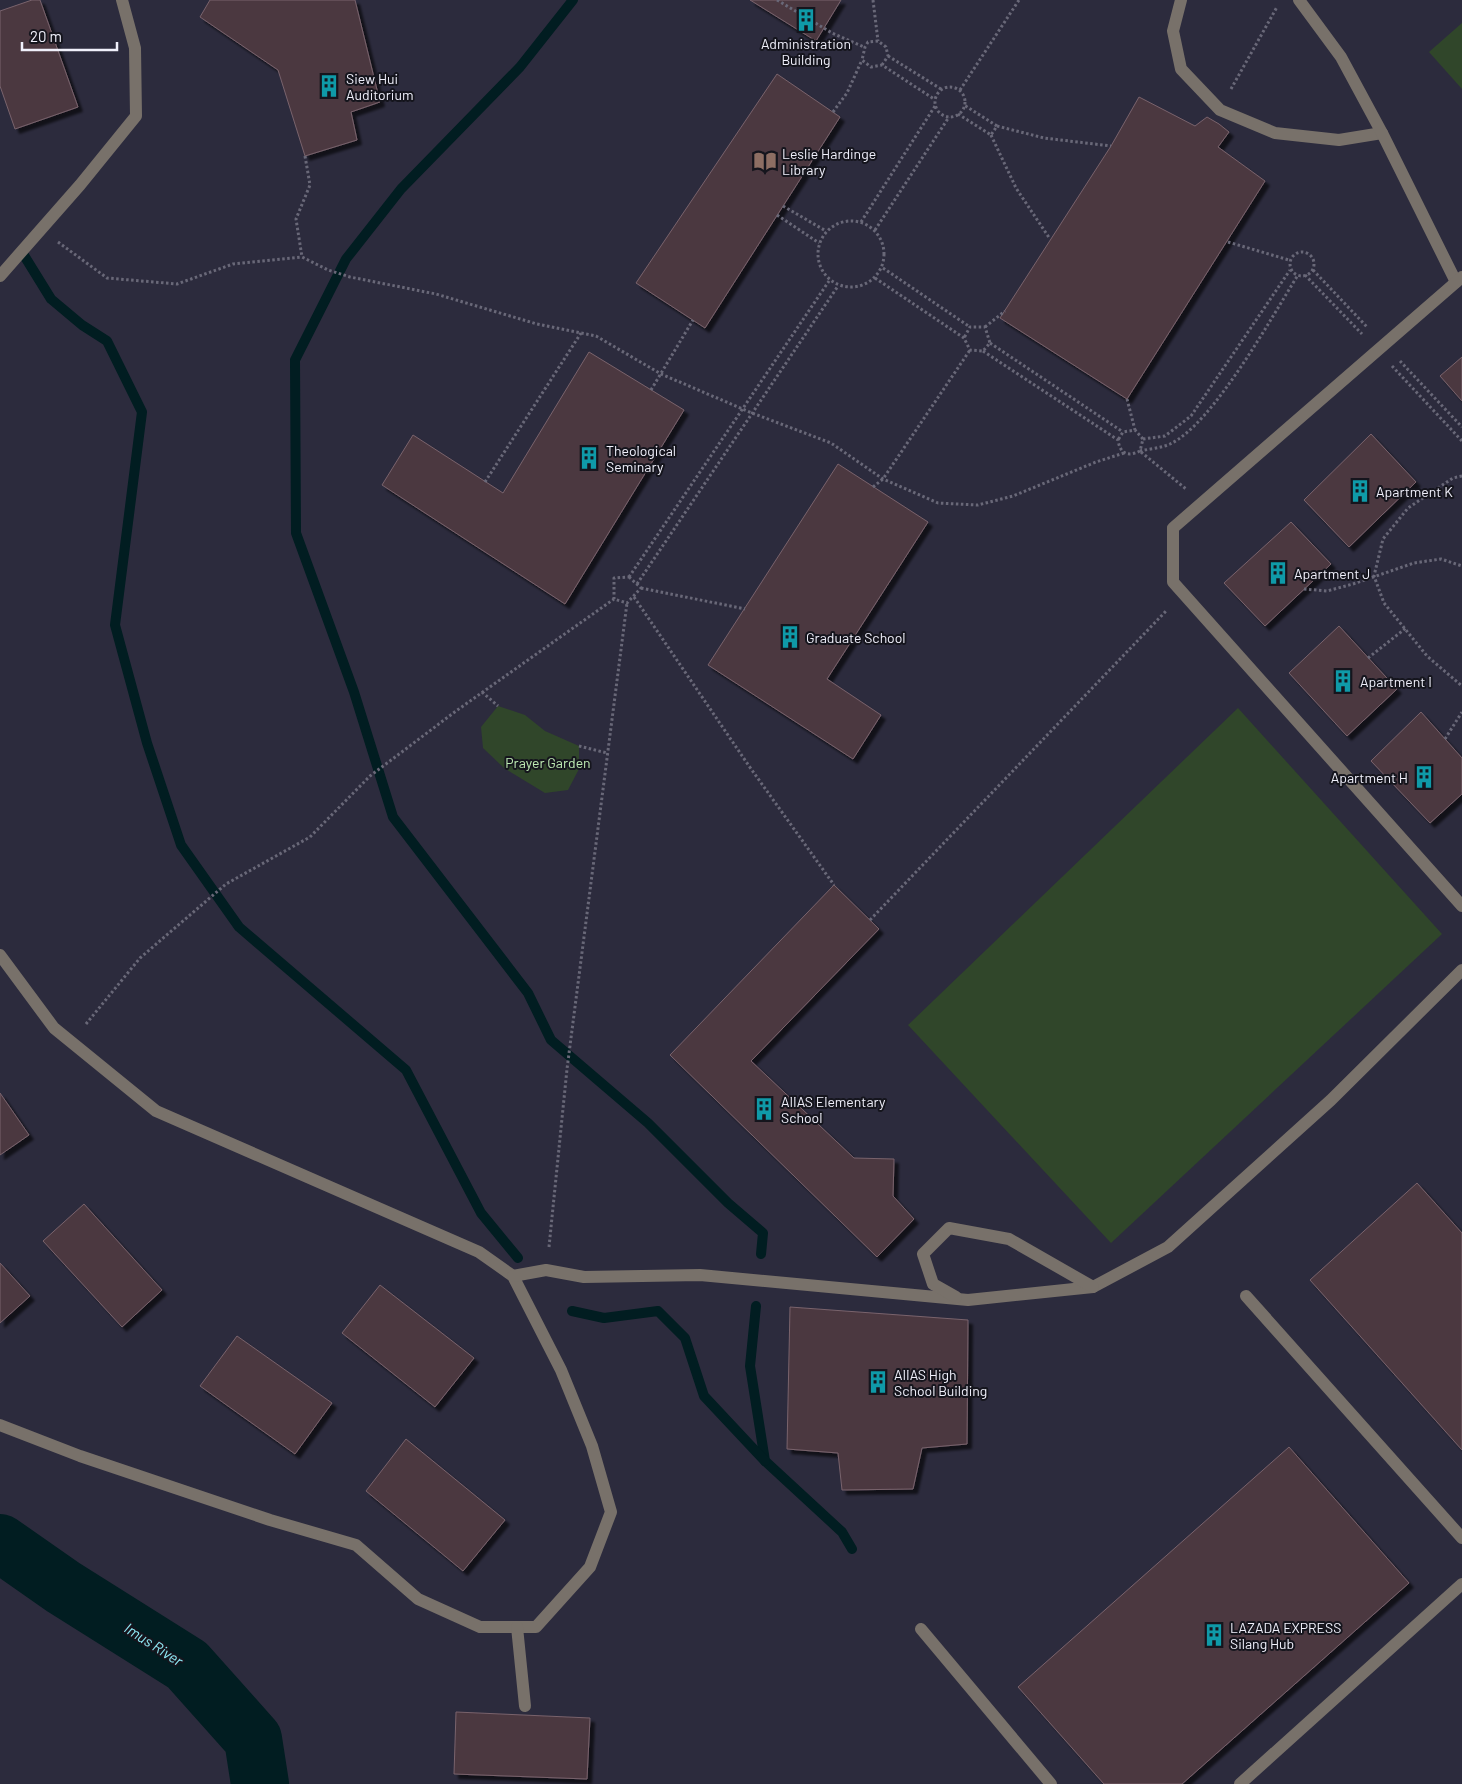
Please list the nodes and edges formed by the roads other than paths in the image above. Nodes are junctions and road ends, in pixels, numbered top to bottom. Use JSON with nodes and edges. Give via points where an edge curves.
{"nodes":[{"id":1,"x":122,"y":0,"type":"edge"},
{"id":2,"x":1181,"y":0,"type":"edge"},
{"id":3,"x":1299,"y":0,"type":"edge"},
{"id":4,"x":1382,"y":133,"type":"junction"},
{"id":5,"x":0,"y":276,"type":"edge"},
{"id":6,"x":1459,"y":279,"type":"edge"},
{"id":7,"x":1462,"y":906,"type":"edge"},
{"id":8,"x":0,"y":955,"type":"edge"},
{"id":9,"x":1462,"y":970,"type":"edge"},
{"id":10,"x":513,"y":1276,"type":"junction"},
{"id":11,"x":1093,"y":1287,"type":"junction"},
{"id":12,"x":1246,"y":1296,"type":"dead end"},
{"id":13,"x":959,"y":1299,"type":"junction"},
{"id":14,"x":0,"y":1425,"type":"edge"},
{"id":15,"x":1462,"y":1538,"type":"edge"},
{"id":16,"x":1462,"y":1584,"type":"edge"},
{"id":17,"x":517,"y":1627,"type":"junction"},
{"id":18,"x":921,"y":1630,"type":"dead end"},
{"id":19,"x":525,"y":1706,"type":"dead end"},
{"id":20,"x":1051,"y":1784,"type":"edge"},
{"id":21,"x":1240,"y":1784,"type":"edge"}],
"edges":[{"from":1,"to":5,"type":"street","via":[[135,48],[136,116]]},
{"from":2,"to":4,"type":"street","via":[[1173,31],[1181,69],[1220,110],[1275,133],[1339,140]]},
{"from":3,"to":4,"type":"street","via":[[1341,57]]},
{"from":4,"to":6,"type":"street"},
{"from":6,"to":7,"type":"street","via":[[1174,528],[1173,582]]},
{"from":8,"to":10,"type":"street","via":[[54,1028],[156,1111],[478,1252]]},
{"from":9,"to":11,"type":"street","via":[[1331,1100],[1168,1248]]},
{"from":10,"to":13,"type":"street","via":[[546,1270],[584,1277],[700,1275]]},
{"from":10,"to":17,"type":"street","via":[[561,1370],[592,1446],[611,1512],[590,1567],[536,1628]]},
{"from":11,"to":13,"type":"street"},
{"from":11,"to":13,"type":"street","via":[[1009,1240],[949,1228],[924,1254],[933,1284]]},
{"from":12,"to":15,"type":"street"},
{"from":14,"to":17,"type":"street","via":[[270,1520],[356,1545],[418,1599],[480,1627]]},
{"from":16,"to":21,"type":"street"},
{"from":17,"to":19,"type":"street"},
{"from":18,"to":20,"type":"street"}]}
